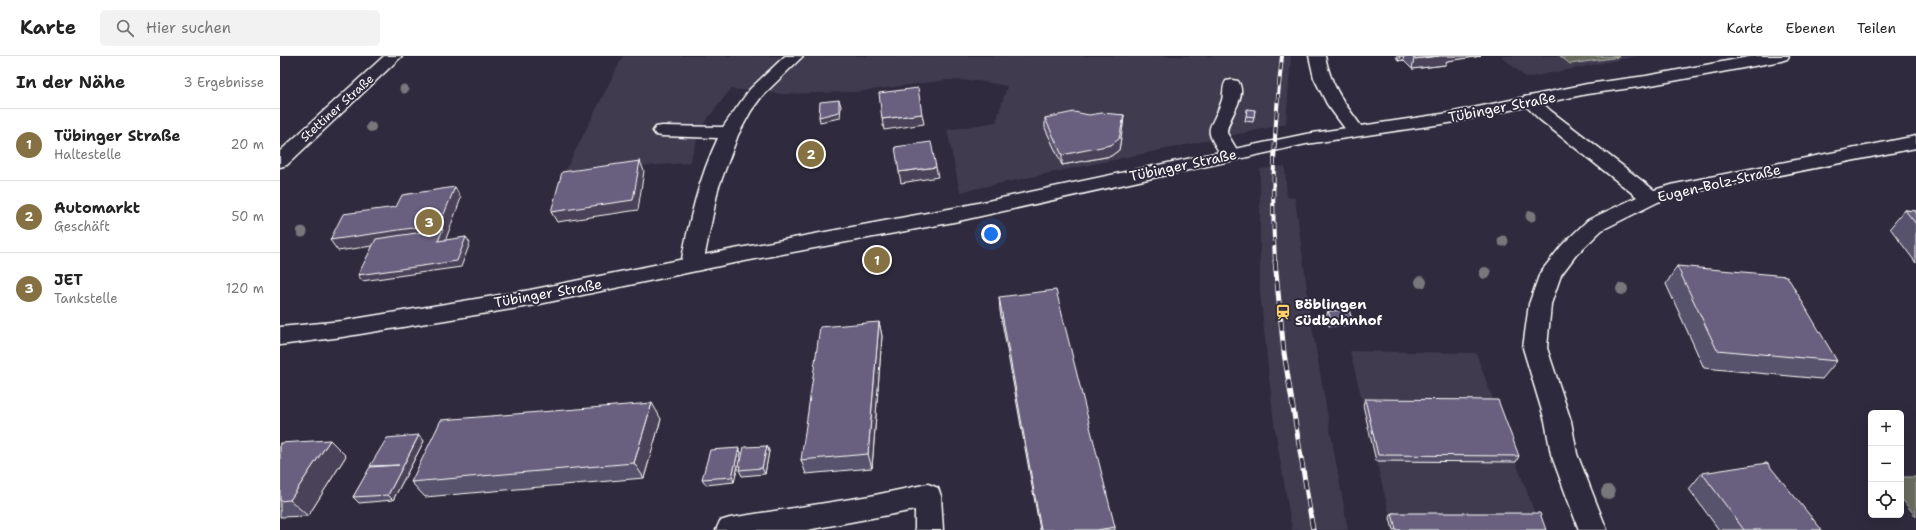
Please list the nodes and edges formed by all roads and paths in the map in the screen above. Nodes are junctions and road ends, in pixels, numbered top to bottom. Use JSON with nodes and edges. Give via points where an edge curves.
{"nodes":[{"id":1,"x":394,"y":56,"type":"edge"},
{"id":2,"x":795,"y":56,"type":"edge"},
{"id":3,"x":1316,"y":56,"type":"edge"},
{"id":4,"x":1781,"y":56,"type":"edge"},
{"id":5,"x":1232,"y":85,"type":"dead end"},
{"id":6,"x":1530,"y":101,"type":"junction"},
{"id":7,"x":1355,"y":130,"type":"junction"},
{"id":8,"x":662,"y":131,"type":"dead end"},
{"id":9,"x":729,"y":133,"type":"junction"},
{"id":10,"x":1916,"y":142,"type":"edge"},
{"id":11,"x":1231,"y":155,"type":"junction"},
{"id":12,"x":280,"y":161,"type":"edge"},
{"id":13,"x":1651,"y":198,"type":"junction"},
{"id":14,"x":692,"y":264,"type":"junction"},
{"id":15,"x":280,"y":336,"type":"edge"},
{"id":16,"x":730,"y":530,"type":"edge"},
{"id":17,"x":929,"y":530,"type":"edge"},
{"id":18,"x":1594,"y":530,"type":"edge"}],
"edges":[{"from":1,"to":12,"type":"street","name":"Stettiner Straße"},
{"from":2,"to":9,"type":"street","via":[[756,94]]},
{"from":3,"to":7,"type":"street","via":[[1325,90]]},
{"from":4,"to":6,"type":"street","name":"Tübinger Straße"},
{"from":5,"to":11,"type":"street","via":[[1233,94],[1218,132]]},
{"from":6,"to":7,"type":"street","name":"Tübinger Straße","via":[[1449,118]]},
{"from":6,"to":13,"type":"street"},
{"from":7,"to":11,"type":"street","name":"Tübinger Straße"},
{"from":8,"to":9,"type":"street"},
{"from":9,"to":14,"type":"street","via":[[710,188]]},
{"from":10,"to":13,"type":"street","name":"Eugen-Bolz-Straße","via":[[1682,188]]},
{"from":11,"to":14,"type":"street","name":"Tübinger Straße","via":[[954,215]]},
{"from":13,"to":18,"type":"street","name":"Eugen-Bolz-Straße","via":[[1595,225],[1569,250],[1551,273],[1540,304],[1535,348],[1558,421],[1564,454]]},
{"from":14,"to":15,"type":"street","name":"Tübinger Straße","via":[[530,298],[342,329]]},
{"from":16,"to":17,"type":"street","via":[[870,508],[928,496]]}]}
